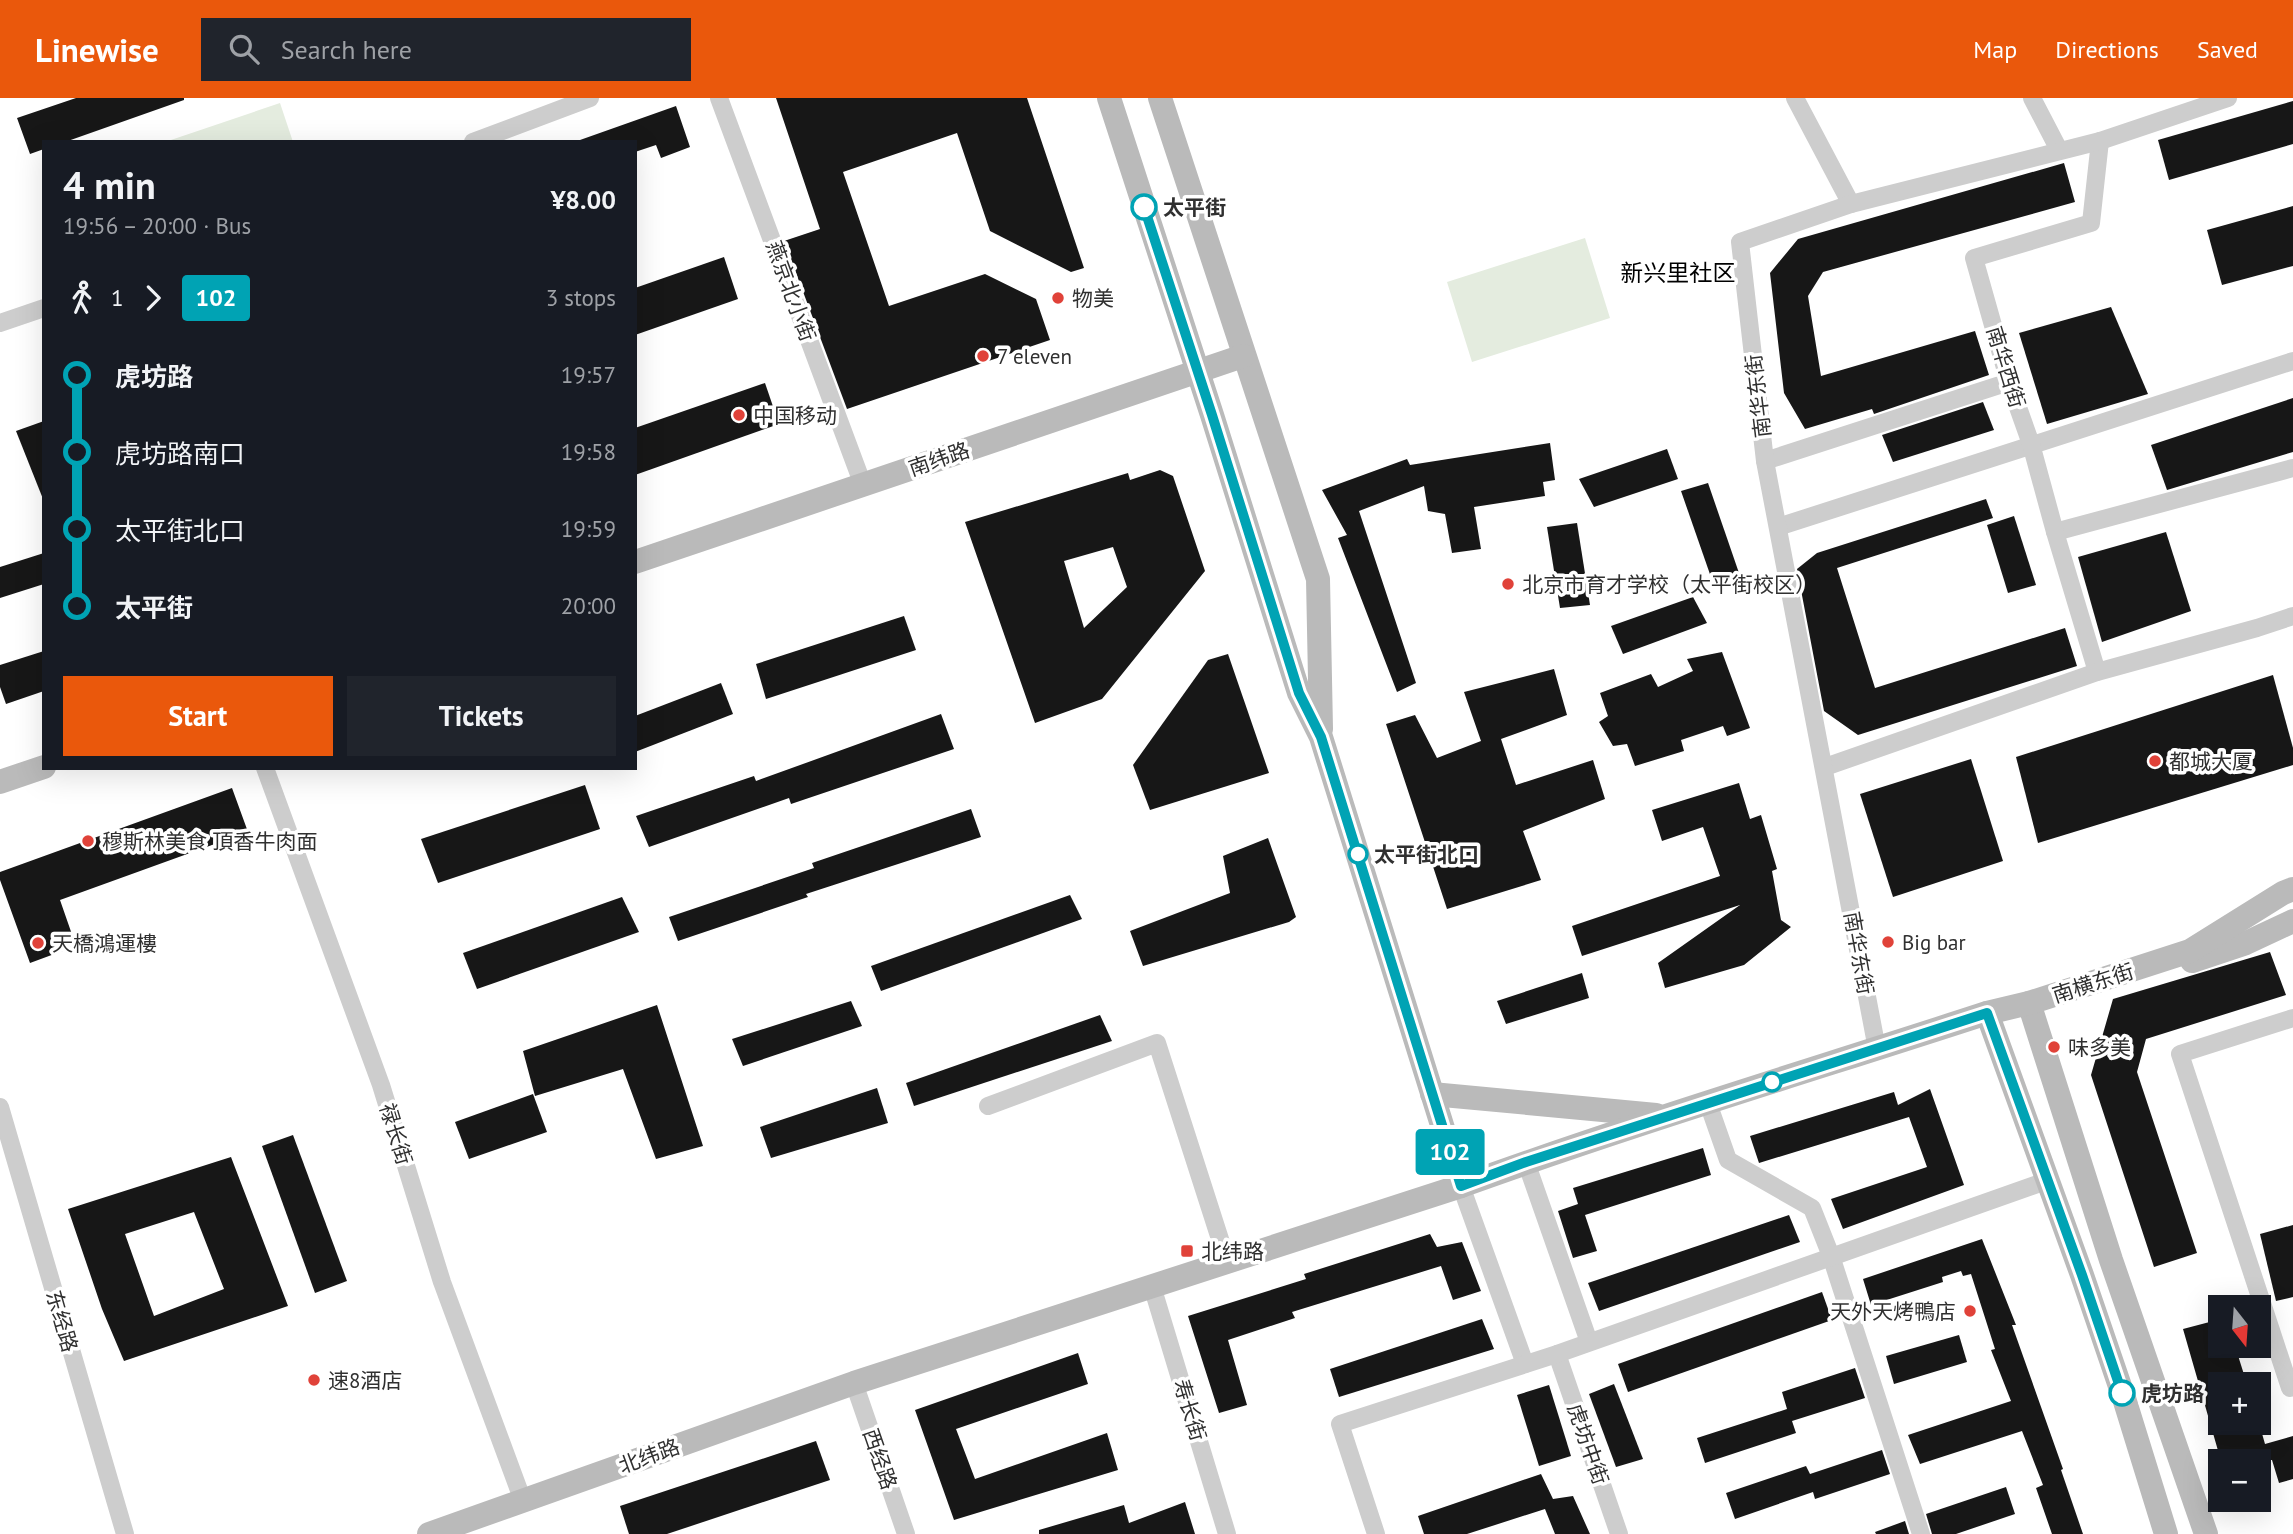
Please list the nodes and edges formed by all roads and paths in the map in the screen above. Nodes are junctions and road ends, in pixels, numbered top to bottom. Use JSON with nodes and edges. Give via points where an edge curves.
{"nodes":[{"id":1,"x":590,"y":98,"type":"edge"},
{"id":2,"x":719,"y":98,"type":"edge"},
{"id":3,"x":1109,"y":98,"type":"edge"},
{"id":4,"x":1160,"y":98,"type":"edge"},
{"id":5,"x":1795,"y":98,"type":"edge"},
{"id":6,"x":2032,"y":98,"type":"edge"},
{"id":7,"x":2228,"y":98,"type":"edge"},
{"id":8,"x":478,"y":140,"type":"edge"},
{"id":9,"x":2101,"y":141,"type":"junction"},
{"id":10,"x":2059,"y":150,"type":"junction"},
{"id":11,"x":1851,"y":204,"type":"junction"},
{"id":12,"x":42,"y":309,"type":"edge"},
{"id":13,"x":0,"y":324,"type":"edge"},
{"id":14,"x":1243,"y":356,"type":"junction"},
{"id":15,"x":2293,"y":361,"type":"edge"},
{"id":16,"x":1198,"y":372,"type":"junction"},
{"id":17,"x":2009,"y":382,"type":"junction"},
{"id":18,"x":2031,"y":444,"type":"junction"},
{"id":19,"x":1765,"y":461,"type":"junction"},
{"id":20,"x":2293,"y":468,"type":"edge"},
{"id":21,"x":863,"y":485,"type":"junction"},
{"id":22,"x":1778,"y":527,"type":"junction"},
{"id":23,"x":2055,"y":532,"type":"junction"},
{"id":24,"x":637,"y":561,"type":"edge"},
{"id":25,"x":2293,"y":616,"type":"edge"},
{"id":26,"x":2096,"y":672,"type":"junction"},
{"id":27,"x":1321,"y":737,"type":"junction"},
{"id":28,"x":1825,"y":767,"type":"junction"},
{"id":29,"x":42,"y":768,"type":"edge"},
{"id":30,"x":266,"y":770,"type":"edge"},
{"id":31,"x":0,"y":782,"type":"edge"},
{"id":32,"x":2293,"y":889,"type":"edge"},
{"id":33,"x":2293,"y":921,"type":"edge"},
{"id":34,"x":2029,"y":1003,"type":"junction"},
{"id":35,"x":1987,"y":1013,"type":"junction"},
{"id":36,"x":2293,"y":1018,"type":"edge"},
{"id":37,"x":1877,"y":1049,"type":"junction"},
{"id":38,"x":1432,"y":1094,"type":"junction"},
{"id":39,"x":1708,"y":1103,"type":"junction"},
{"id":40,"x":988,"y":1106,"type":"dead end"},
{"id":41,"x":0,"y":1107,"type":"edge"},
{"id":42,"x":1667,"y":1116,"type":"junction"},
{"id":43,"x":1526,"y":1162,"type":"junction"},
{"id":44,"x":2046,"y":1181,"type":"junction"},
{"id":45,"x":1461,"y":1186,"type":"junction"},
{"id":46,"x":1831,"y":1256,"type":"junction"},
{"id":47,"x":1227,"y":1261,"type":"junction"},
{"id":48,"x":1152,"y":1286,"type":"junction"},
{"id":49,"x":1589,"y":1342,"type":"junction"},
{"id":50,"x":1557,"y":1354,"type":"junction"},
{"id":51,"x":1525,"y":1364,"type":"junction"},
{"id":52,"x":854,"y":1383,"type":"junction"},
{"id":53,"x":2293,"y":1387,"type":"edge"},
{"id":54,"x":523,"y":1501,"type":"junction"},
{"id":55,"x":125,"y":1534,"type":"edge"},
{"id":56,"x":429,"y":1534,"type":"edge"},
{"id":57,"x":906,"y":1534,"type":"edge"},
{"id":58,"x":1227,"y":1534,"type":"edge"},
{"id":59,"x":1376,"y":1534,"type":"edge"},
{"id":60,"x":1619,"y":1534,"type":"edge"},
{"id":61,"x":1921,"y":1534,"type":"edge"},
{"id":62,"x":2166,"y":1534,"type":"edge"},
{"id":63,"x":2206,"y":1534,"type":"edge"}],
"edges":[{"from":1,"to":8,"type":"street"},
{"from":2,"to":21,"type":"street","name":"燕京北小街"},
{"from":3,"to":16,"type":"main road"},
{"from":4,"to":14,"type":"main road"},
{"from":5,"to":11,"type":"street"},
{"from":6,"to":10,"type":"street"},
{"from":7,"to":9,"type":"street","name":"南华东街"},
{"from":9,"to":10,"type":"street","name":"南华东街"},
{"from":9,"to":17,"type":"street","name":"南华西街","via":[[2091,223],[1974,258]]},
{"from":10,"to":11,"type":"street","name":"南华东街"},
{"from":11,"to":19,"type":"street","name":"南华东街","via":[[1740,242]]},
{"from":12,"to":13,"type":"street"},
{"from":14,"to":16,"type":"main road","name":"南纬路"},
{"from":14,"to":27,"type":"main road","via":[[1318,579]]},
{"from":15,"to":18,"type":"street"},
{"from":16,"to":21,"type":"main road","name":"南纬路"},
{"from":16,"to":27,"type":"main road","via":[[1299,693]]},
{"from":17,"to":18,"type":"street","name":"南华西街"},
{"from":17,"to":19,"type":"street"},
{"from":18,"to":22,"type":"street"},
{"from":18,"to":23,"type":"street","name":"南华西街"},
{"from":19,"to":22,"type":"street","name":"南华东街"},
{"from":20,"to":23,"type":"street"},
{"from":21,"to":24,"type":"main road","name":"南纬路"},
{"from":22,"to":28,"type":"street","name":"南华东街"},
{"from":23,"to":26,"type":"street","name":"南华西街"},
{"from":25,"to":26,"type":"street"},
{"from":26,"to":28,"type":"street"},
{"from":27,"to":38,"type":"main road"},
{"from":28,"to":37,"type":"street","name":"南华东街"},
{"from":29,"to":31,"type":"main road"},
{"from":30,"to":54,"type":"street","name":"禄长街","via":[[381,1085],[443,1282]]},
{"from":32,"to":34,"type":"main road","name":"南横东街","via":[[2190,951]]},
{"from":33,"to":34,"type":"main road","name":"南横东街","via":[[2246,943],[2042,1010]]},
{"from":34,"to":35,"type":"main road","name":"北纬路"},
{"from":34,"to":63,"type":"main road","via":[[2110,1260]]},
{"from":35,"to":37,"type":"main road","name":"北纬路"},
{"from":35,"to":44,"type":"main road"},
{"from":36,"to":53,"type":"street","via":[[2180,1054]]},
{"from":37,"to":39,"type":"main road","name":"北纬路"},
{"from":38,"to":42,"type":"main road"},
{"from":38,"to":45,"type":"main road"},
{"from":39,"to":42,"type":"main road","name":"北纬路"},
{"from":39,"to":46,"type":"street","via":[[1728,1160],[1812,1208]]},
{"from":40,"to":47,"type":"street","via":[[1157,1044]]},
{"from":41,"to":55,"type":"street","name":"东经路"},
{"from":42,"to":43,"type":"main road","name":"北纬路"},
{"from":43,"to":45,"type":"main road","name":"北纬路"},
{"from":43,"to":49,"type":"street"},
{"from":44,"to":46,"type":"street"},
{"from":44,"to":62,"type":"main road","via":[[2115,1371]]},
{"from":45,"to":47,"type":"main road","name":"北纬路"},
{"from":45,"to":51,"type":"street"},
{"from":46,"to":49,"type":"street"},
{"from":46,"to":61,"type":"street"},
{"from":47,"to":48,"type":"main road","name":"北纬路"},
{"from":48,"to":52,"type":"main road","name":"北纬路"},
{"from":48,"to":58,"type":"street","name":"寿长街"},
{"from":49,"to":50,"type":"street"},
{"from":50,"to":51,"type":"street"},
{"from":50,"to":60,"type":"street","name":"虎坊中街"},
{"from":51,"to":59,"type":"street","via":[[1340,1424]]},
{"from":52,"to":54,"type":"main road","name":"北纬路"},
{"from":52,"to":57,"type":"street","name":"西经路"},
{"from":54,"to":56,"type":"main road","name":"北纬路"}]}
